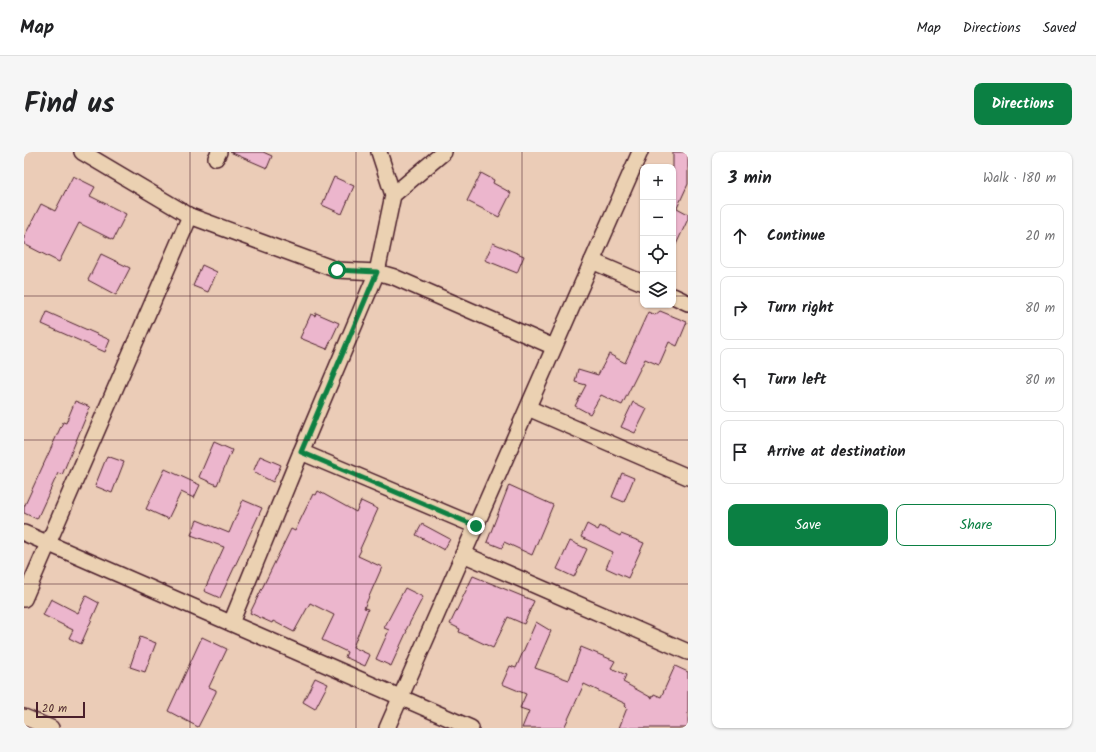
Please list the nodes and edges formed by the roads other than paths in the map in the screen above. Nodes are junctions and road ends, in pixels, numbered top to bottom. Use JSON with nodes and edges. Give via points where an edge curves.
{"nodes":[{"id":1,"x":82,"y":152,"type":"edge"},
{"id":2,"x":379,"y":152,"type":"edge"},
{"id":3,"x":444,"y":152,"type":"edge"},
{"id":4,"x":640,"y":152,"type":"edge"},
{"id":5,"x":393,"y":195,"type":"junction"},
{"id":6,"x":190,"y":216,"type":"junction"},
{"id":7,"x":592,"y":261,"type":"junction"},
{"id":8,"x":377,"y":272,"type":"junction"},
{"id":9,"x":640,"y":282,"type":"edge"},
{"id":10,"x":676,"y":297,"type":"edge"},
{"id":11,"x":688,"y":303,"type":"edge"},
{"id":12,"x":554,"y":347,"type":"junction"},
{"id":13,"x":528,"y":408,"type":"junction"},
{"id":14,"x":301,"y":452,"type":"junction"},
{"id":15,"x":688,"y":478,"type":"edge"},
{"id":16,"x":476,"y":526,"type":"junction"},
{"id":17,"x":24,"y":533,"type":"edge"},
{"id":18,"x":49,"y":543,"type":"junction"},
{"id":19,"x":463,"y":554,"type":"junction"},
{"id":20,"x":24,"y":599,"type":"edge"},
{"id":21,"x":231,"y":623,"type":"junction"},
{"id":22,"x":688,"y":652,"type":"edge"},
{"id":23,"x":400,"y":697,"type":"junction"},
{"id":24,"x":24,"y":717,"type":"edge"},
{"id":25,"x":51,"y":728,"type":"edge"},
{"id":26,"x":387,"y":728,"type":"edge"},
{"id":27,"x":471,"y":728,"type":"edge"}],
"edges":[{"from":1,"to":6,"type":"street"},
{"from":2,"to":5,"type":"street"},
{"from":3,"to":5,"type":"street"},
{"from":4,"to":7,"type":"street"},
{"from":5,"to":8,"type":"street"},
{"from":6,"to":8,"type":"street","via":[[337,270]]},
{"from":6,"to":18,"type":"street"},
{"from":7,"to":9,"type":"street"},
{"from":7,"to":12,"type":"street"},
{"from":8,"to":12,"type":"street","via":[[394,277]]},
{"from":8,"to":14,"type":"street"},
{"from":10,"to":11,"type":"street"},
{"from":12,"to":13,"type":"street"},
{"from":13,"to":15,"type":"street"},
{"from":13,"to":16,"type":"street"},
{"from":14,"to":16,"type":"street"},
{"from":14,"to":21,"type":"street"},
{"from":16,"to":19,"type":"street"},
{"from":17,"to":18,"type":"street"},
{"from":18,"to":20,"type":"street"},
{"from":18,"to":21,"type":"street"},
{"from":19,"to":22,"type":"street"},
{"from":19,"to":23,"type":"street"},
{"from":21,"to":23,"type":"street"},
{"from":23,"to":26,"type":"street"},
{"from":23,"to":27,"type":"street"},
{"from":24,"to":25,"type":"street"}]}
